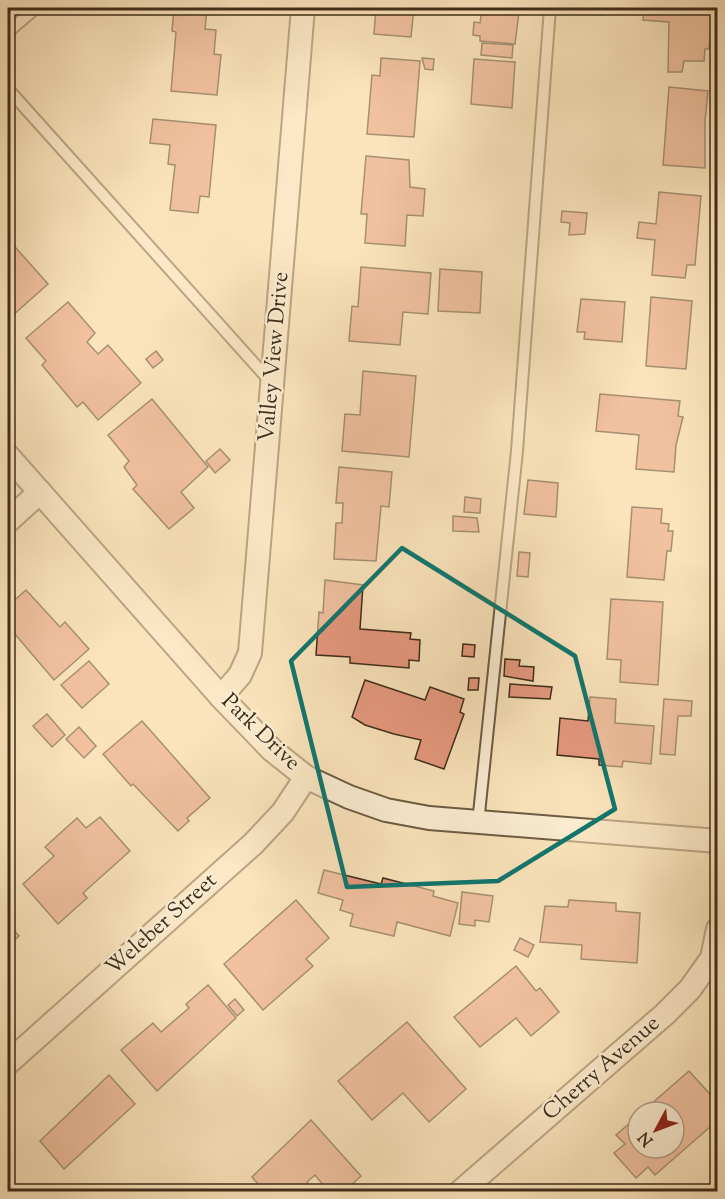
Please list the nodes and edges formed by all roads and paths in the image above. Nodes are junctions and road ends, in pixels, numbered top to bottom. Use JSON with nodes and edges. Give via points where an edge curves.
{"nodes":[{"id":1,"x":36,"y":8,"type":"edge"},
{"id":2,"x":303,"y":8,"type":"edge"},
{"id":3,"x":550,"y":8,"type":"edge"},
{"id":4,"x":8,"y":32,"type":"edge"},
{"id":5,"x":8,"y":89,"type":"edge"},
{"id":6,"x":272,"y":383,"type":"junction"},
{"id":7,"x":8,"y":456,"type":"edge"},
{"id":8,"x":40,"y":492,"type":"junction"},
{"id":9,"x":8,"y":521,"type":"edge"},
{"id":10,"x":221,"y":697,"type":"junction"},
{"id":11,"x":306,"y":777,"type":"junction"},
{"id":12,"x":478,"y":823,"type":"junction"},
{"id":13,"x":717,"y":841,"type":"edge"},
{"id":14,"x":717,"y":929,"type":"edge"},
{"id":15,"x":8,"y":1063,"type":"edge"},
{"id":16,"x":461,"y":1191,"type":"edge"}],
"edges":[{"from":1,"to":4,"type":"lane"},
{"from":2,"to":6,"type":"street","name":"Valley View Drive"},
{"from":3,"to":12,"type":"lane","via":[[517,451]]},
{"from":5,"to":6,"type":"lane"},
{"from":6,"to":10,"type":"street","name":"Valley View Drive","via":[[250,653],[240,675]]},
{"from":7,"to":8,"type":"street","name":"Park Drive"},
{"from":8,"to":9,"type":"street"},
{"from":8,"to":10,"type":"street","name":"Park Drive"},
{"from":10,"to":11,"type":"street","name":"Park Drive","via":[[272,750]]},
{"from":11,"to":12,"type":"street","name":"Park Drive","via":[[386,810]]},
{"from":11,"to":15,"type":"street","name":"Weleber Street","via":[[283,812],[253,844]]},
{"from":12,"to":13,"type":"street","name":"Park Drive"},
{"from":14,"to":16,"type":"street","name":"Cherry Avenue","via":[[712,958],[690,989]]}]}
